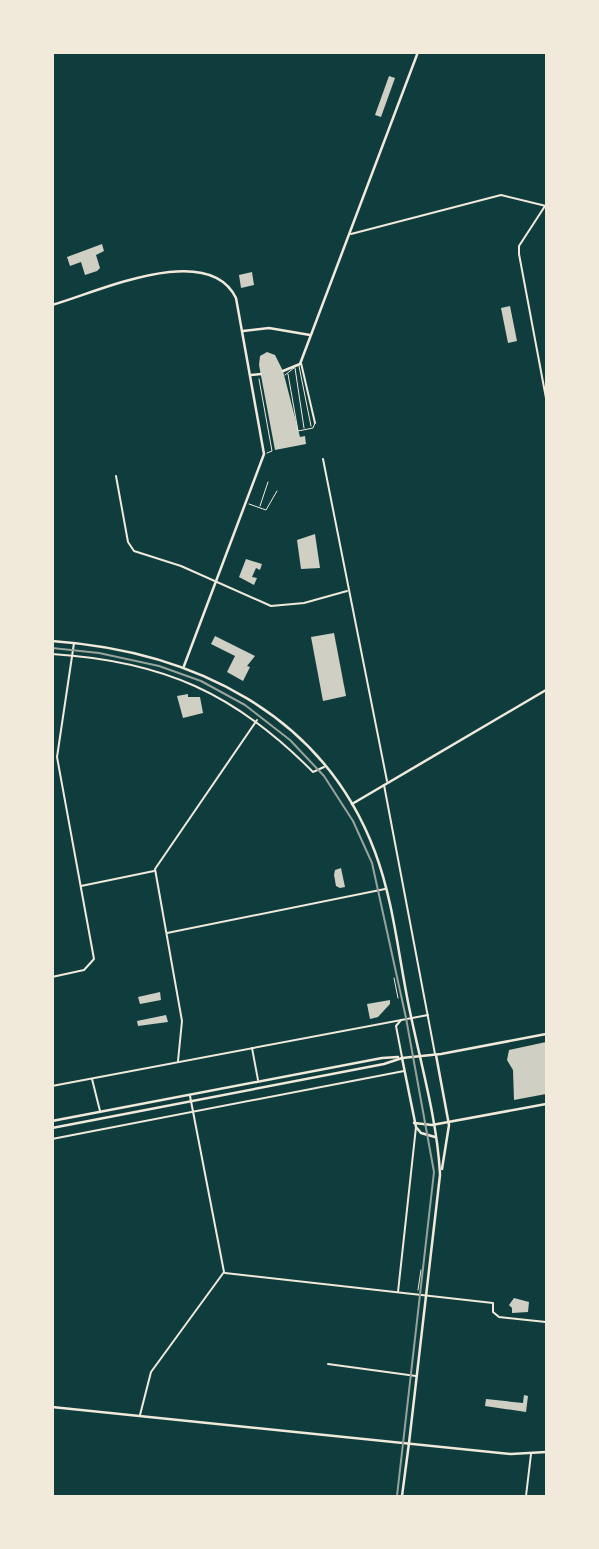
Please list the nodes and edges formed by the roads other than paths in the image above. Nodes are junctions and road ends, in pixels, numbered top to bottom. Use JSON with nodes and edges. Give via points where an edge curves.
{"nodes":[{"id":1,"x":418,"y":52,"type":"edge"},
{"id":2,"x":546,"y":205,"type":"edge"},
{"id":3,"x":349,"y":233,"type":"junction"},
{"id":4,"x":52,"y":306,"type":"edge"},
{"id":5,"x":243,"y":331,"type":"junction"},
{"id":6,"x":310,"y":335,"type":"junction"},
{"id":7,"x":298,"y":365,"type":"junction"},
{"id":8,"x":285,"y":373,"type":"joint"},
{"id":9,"x":261,"y":377,"type":"joint"},
{"id":10,"x":251,"y":378,"type":"junction"},
{"id":11,"x":547,"y":398,"type":"edge"},
{"id":12,"x":315,"y":423,"type":"joint"},
{"id":13,"x":311,"y":429,"type":"junction"},
{"id":14,"x":304,"y":430,"type":"junction"},
{"id":15,"x":264,"y":454,"type":"junction"},
{"id":16,"x":323,"y":460,"type":"dead end"},
{"id":17,"x":116,"y":476,"type":"dead end"},
{"id":18,"x":268,"y":482,"type":"dead end"},
{"id":19,"x":277,"y":491,"type":"dead end"},
{"id":20,"x":247,"y":503,"type":"junction"},
{"id":21,"x":259,"y":508,"type":"junction"},
{"id":22,"x":217,"y":582,"type":"junction"},
{"id":23,"x":348,"y":591,"type":"junction"},
{"id":24,"x":52,"y":641,"type":"edge"},
{"id":25,"x":74,"y":642,"type":"junction"},
{"id":26,"x":52,"y":654,"type":"edge"},
{"id":27,"x":73,"y":655,"type":"junction"},
{"id":28,"x":184,"y":666,"type":"junction"},
{"id":29,"x":547,"y":690,"type":"edge"},
{"id":30,"x":257,"y":720,"type":"junction"},
{"id":31,"x":325,"y":767,"type":"junction"},
{"id":32,"x":386,"y":784,"type":"junction"},
{"id":33,"x":352,"y":804,"type":"junction"},
{"id":34,"x":155,"y":871,"type":"junction"},
{"id":35,"x":81,"y":886,"type":"junction"},
{"id":36,"x":386,"y":888,"type":"junction"},
{"id":37,"x":166,"y":933,"type":"junction"},
{"id":38,"x":52,"y":977,"type":"edge"},
{"id":39,"x":428,"y":1015,"type":"junction"},
{"id":40,"x":411,"y":1017,"type":"junction"},
{"id":41,"x":402,"y":1019,"type":"junction"},
{"id":42,"x":386,"y":1021,"type":"junction"},
{"id":43,"x":396,"y":1030,"type":"junction"},
{"id":44,"x":547,"y":1034,"type":"edge"},
{"id":45,"x":251,"y":1047,"type":"junction"},
{"id":46,"x":419,"y":1055,"type":"junction"},
{"id":47,"x":436,"y":1055,"type":"junction"},
{"id":48,"x":402,"y":1058,"type":"junction"},
{"id":49,"x":178,"y":1062,"type":"junction"},
{"id":50,"x":404,"y":1071,"type":"junction"},
{"id":51,"x":92,"y":1079,"type":"junction"},
{"id":52,"x":259,"y":1082,"type":"junction"},
{"id":53,"x":52,"y":1086,"type":"edge"},
{"id":54,"x":190,"y":1095,"type":"junction"},
{"id":55,"x":191,"y":1101,"type":"junction"},
{"id":56,"x":547,"y":1104,"type":"edge"},
{"id":57,"x":100,"y":1112,"type":"junction"},
{"id":58,"x":193,"y":1112,"type":"junction"},
{"id":59,"x":107,"y":1118,"type":"junction"},
{"id":60,"x":52,"y":1121,"type":"edge"},
{"id":61,"x":449,"y":1122,"type":"junction"},
{"id":62,"x":74,"y":1124,"type":"junction"},
{"id":63,"x":415,"y":1125,"type":"junction"},
{"id":64,"x":432,"y":1125,"type":"junction"},
{"id":65,"x":109,"y":1127,"type":"junction"},
{"id":66,"x":52,"y":1128,"type":"edge"},
{"id":67,"x":76,"y":1134,"type":"junction"},
{"id":68,"x":435,"y":1137,"type":"junction"},
{"id":69,"x":52,"y":1139,"type":"edge"},
{"id":70,"x":440,"y":1174,"type":"junction"},
{"id":71,"x":224,"y":1272,"type":"junction"},
{"id":72,"x":398,"y":1293,"type":"junction"},
{"id":73,"x":425,"y":1295,"type":"junction"},
{"id":74,"x":547,"y":1322,"type":"edge"},
{"id":75,"x":328,"y":1364,"type":"dead end"},
{"id":76,"x":416,"y":1376,"type":"junction"},
{"id":77,"x":52,"y":1407,"type":"edge"},
{"id":78,"x":140,"y":1416,"type":"junction"},
{"id":79,"x":409,"y":1443,"type":"junction"},
{"id":80,"x":547,"y":1452,"type":"edge"},
{"id":81,"x":531,"y":1454,"type":"junction"},
{"id":82,"x":402,"y":1496,"type":"edge"},
{"id":83,"x":526,"y":1496,"type":"edge"}],
"edges":[{"from":1,"to":3,"type":"main road"},
{"from":2,"to":3,"type":"street","via":[[501,195]]},
{"from":2,"to":11,"type":"street","via":[[519,246],[519,254]]},
{"from":3,"to":6,"type":"main road"},
{"from":4,"to":5,"type":"main road","via":[[185,269],[211,275],[231,290]]},
{"from":5,"to":6,"type":"main road","via":[[270,328]]},
{"from":5,"to":10,"type":"main road"},
{"from":6,"to":7,"type":"main road"},
{"from":7,"to":8,"type":"main road"},
{"from":7,"to":12,"type":"street","via":[[304,367]]},
{"from":7,"to":13,"type":"lane"},
{"from":7,"to":14,"type":"lane"},
{"from":8,"to":14,"type":"lane","via":[[298,431]]},
{"from":9,"to":10,"type":"main road"},
{"from":9,"to":15,"type":"lane","via":[[272,451]]},
{"from":10,"to":15,"type":"main road"},
{"from":12,"to":13,"type":"lane"},
{"from":13,"to":14,"type":"lane"},
{"from":15,"to":20,"type":"main road"},
{"from":16,"to":23,"type":"street"},
{"from":17,"to":22,"type":"street","via":[[131,549]]},
{"from":18,"to":21,"type":"lane"},
{"from":19,"to":21,"type":"lane","via":[[265,510]]},
{"from":20,"to":21,"type":"lane"},
{"from":20,"to":22,"type":"main road"},
{"from":22,"to":23,"type":"street","via":[[271,606]]},
{"from":22,"to":28,"type":"main road"},
{"from":23,"to":32,"type":"street"},
{"from":24,"to":25,"type":"main road"},
{"from":25,"to":27,"type":"street"},
{"from":25,"to":28,"type":"main road"},
{"from":26,"to":27,"type":"street"},
{"from":27,"to":30,"type":"street","via":[[173,676]]},
{"from":27,"to":35,"type":"street","via":[[57,757]]},
{"from":28,"to":31,"type":"main road","via":[[259,706]]},
{"from":29,"to":32,"type":"main road"},
{"from":30,"to":31,"type":"street","via":[[313,772]]},
{"from":30,"to":34,"type":"street"},
{"from":31,"to":33,"type":"main road"},
{"from":32,"to":33,"type":"main road"},
{"from":32,"to":39,"type":"street"},
{"from":33,"to":36,"type":"main road"},
{"from":34,"to":35,"type":"street"},
{"from":34,"to":37,"type":"street"},
{"from":35,"to":38,"type":"street","via":[[94,959],[84,970]]},
{"from":36,"to":37,"type":"street"},
{"from":36,"to":40,"type":"main road"},
{"from":37,"to":49,"type":"street","via":[[182,1021]]},
{"from":39,"to":40,"type":"street"},
{"from":39,"to":47,"type":"street"},
{"from":40,"to":41,"type":"street"},
{"from":40,"to":46,"type":"main road"},
{"from":41,"to":42,"type":"street"},
{"from":41,"to":43,"type":"street"},
{"from":42,"to":43,"type":"street"},
{"from":42,"to":45,"type":"street"},
{"from":43,"to":48,"type":"street"},
{"from":44,"to":47,"type":"main road"},
{"from":45,"to":49,"type":"street"},
{"from":45,"to":52,"type":"street"},
{"from":46,"to":47,"type":"main road"},
{"from":46,"to":48,"type":"main road"},
{"from":46,"to":64,"type":"main road"},
{"from":47,"to":61,"type":"main road"},
{"from":48,"to":50,"type":"main road"},
{"from":48,"to":52,"type":"main road"},
{"from":48,"to":55,"type":"main road"},
{"from":49,"to":51,"type":"street"},
{"from":50,"to":58,"type":"street"},
{"from":50,"to":63,"type":"main road"},
{"from":51,"to":53,"type":"street"},
{"from":51,"to":57,"type":"street"},
{"from":52,"to":54,"type":"main road"},
{"from":54,"to":55,"type":"street"},
{"from":54,"to":57,"type":"main road"},
{"from":55,"to":58,"type":"street"},
{"from":55,"to":59,"type":"main road"},
{"from":56,"to":61,"type":"main road"},
{"from":57,"to":60,"type":"main road"},
{"from":58,"to":65,"type":"street"},
{"from":58,"to":71,"type":"street"},
{"from":59,"to":62,"type":"main road"},
{"from":59,"to":65,"type":"street"},
{"from":61,"to":64,"type":"main road"},
{"from":61,"to":70,"type":"main road"},
{"from":62,"to":66,"type":"main road"},
{"from":62,"to":67,"type":"street"},
{"from":63,"to":64,"type":"main road"},
{"from":63,"to":68,"type":"main road","via":[[421,1133]]},
{"from":63,"to":72,"type":"street"},
{"from":64,"to":68,"type":"main road"},
{"from":65,"to":67,"type":"street"},
{"from":67,"to":69,"type":"street"},
{"from":68,"to":70,"type":"main road"},
{"from":70,"to":73,"type":"main road"},
{"from":71,"to":72,"type":"street"},
{"from":71,"to":78,"type":"street","via":[[151,1372]]},
{"from":72,"to":73,"type":"street"},
{"from":73,"to":74,"type":"street","via":[[493,1303],[493,1312],[499,1317]]},
{"from":73,"to":76,"type":"main road"},
{"from":75,"to":76,"type":"street"},
{"from":76,"to":79,"type":"main road"},
{"from":77,"to":78,"type":"main road"},
{"from":78,"to":79,"type":"main road"},
{"from":79,"to":81,"type":"main road"},
{"from":79,"to":82,"type":"main road"},
{"from":80,"to":81,"type":"main road"},
{"from":81,"to":83,"type":"street"}]}
